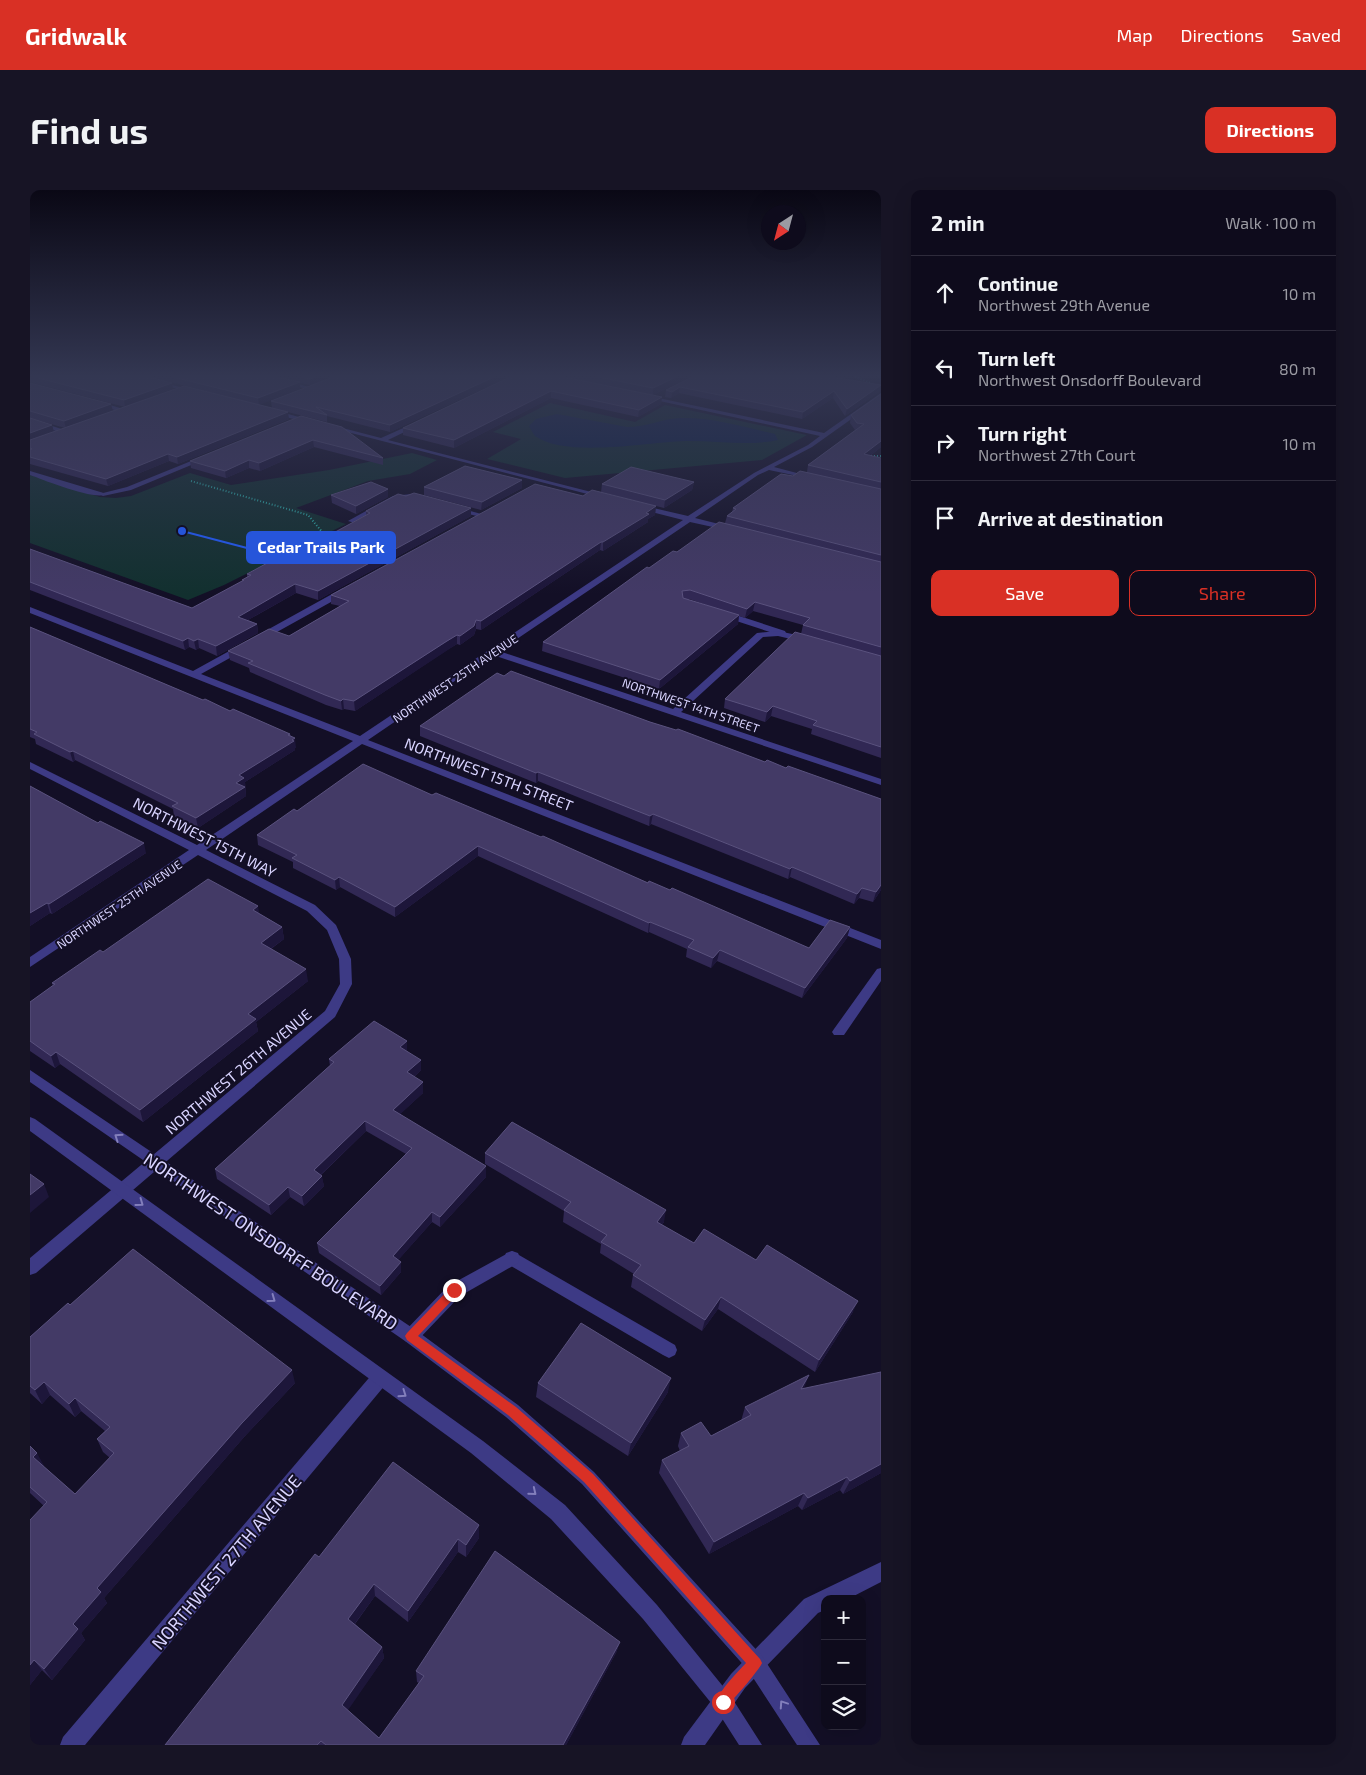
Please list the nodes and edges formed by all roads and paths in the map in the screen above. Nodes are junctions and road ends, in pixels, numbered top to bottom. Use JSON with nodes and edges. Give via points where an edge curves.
{"nodes":[{"id":1,"x":420,"y":450,"type":"edge"},
{"id":2,"x":803,"y":450,"type":"edge"},
{"id":3,"x":212,"y":455,"type":"edge"},
{"id":4,"x":864,"y":456,"type":"edge"},
{"id":5,"x":881,"y":456,"type":"edge"},
{"id":6,"x":769,"y":468,"type":"junction"},
{"id":7,"x":30,"y":473,"type":"edge"},
{"id":8,"x":166,"y":474,"type":"junction"},
{"id":9,"x":815,"y":479,"type":"edge"},
{"id":10,"x":543,"y":481,"type":"junction"},
{"id":11,"x":532,"y":487,"type":"edge"},
{"id":12,"x":609,"y":498,"type":"edge"},
{"id":13,"x":430,"y":501,"type":"edge"},
{"id":14,"x":627,"y":503,"type":"edge"},
{"id":15,"x":447,"y":506,"type":"edge"},
{"id":16,"x":489,"y":511,"type":"edge"},
{"id":17,"x":481,"y":515,"type":"junction"},
{"id":18,"x":690,"y":519,"type":"junction"},
{"id":19,"x":472,"y":520,"type":"edge"},
{"id":20,"x":352,"y":521,"type":"edge"},
{"id":21,"x":736,"y":531,"type":"edge"},
{"id":22,"x":330,"y":540,"type":"edge"},
{"id":23,"x":354,"y":585,"type":"edge"},
{"id":24,"x":30,"y":610,"type":"edge"},
{"id":25,"x":714,"y":612,"type":"edge"},
{"id":26,"x":782,"y":633,"type":"junction"},
{"id":27,"x":818,"y":643,"type":"edge"},
{"id":28,"x":493,"y":652,"type":"junction"},
{"id":29,"x":194,"y":674,"type":"junction"},
{"id":30,"x":674,"y":713,"type":"junction"},
{"id":31,"x":362,"y":740,"type":"junction"},
{"id":32,"x":31,"y":766,"type":"edge"},
{"id":33,"x":881,"y":782,"type":"edge"},
{"id":34,"x":197,"y":850,"type":"junction"},
{"id":35,"x":881,"y":944,"type":"edge"},
{"id":36,"x":345,"y":959,"type":"joint"},
{"id":37,"x":30,"y":963,"type":"edge"},
{"id":38,"x":881,"y":972,"type":"edge"},
{"id":39,"x":839,"y":1032,"type":"dead end"},
{"id":40,"x":30,"y":1075,"type":"edge"},
{"id":41,"x":30,"y":1123,"type":"edge"},
{"id":42,"x":155,"y":1162,"type":"junction"},
{"id":43,"x":123,"y":1190,"type":"junction"},
{"id":44,"x":30,"y":1268,"type":"edge"},
{"id":45,"x":411,"y":1336,"type":"junction"},
{"id":46,"x":669,"y":1350,"type":"dead end"},
{"id":47,"x":380,"y":1378,"type":"junction"},
{"id":48,"x":881,"y":1572,"type":"edge"},
{"id":49,"x":834,"y":1595,"type":"edge"},
{"id":50,"x":821,"y":1601,"type":"edge"},
{"id":51,"x":755,"y":1663,"type":"junction"},
{"id":52,"x":723,"y":1702,"type":"junction"},
{"id":53,"x":71,"y":1745,"type":"edge"},
{"id":54,"x":692,"y":1745,"type":"edge"},
{"id":55,"x":751,"y":1745,"type":"edge"},
{"id":56,"x":809,"y":1745,"type":"edge"}],
"edges":[{"from":1,"to":10,"type":"street"},
{"from":2,"to":6,"type":"street","name":"NORTHWEST 25TH AVENUE"},
{"from":3,"to":8,"type":"street"},
{"from":4,"to":5,"type":"path"},
{"from":6,"to":9,"type":"street"},
{"from":6,"to":18,"type":"street","name":"NORTHWEST 25TH AVENUE"},
{"from":7,"to":8,"type":"street","via":[[103,494],[129,489]]},
{"from":8,"to":22,"type":"path","via":[[308,515],[321,534]]},
{"from":10,"to":11,"type":"street"},
{"from":10,"to":12,"type":"street"},
{"from":13,"to":20,"type":"street","via":[[403,496]]},
{"from":14,"to":18,"type":"street"},
{"from":15,"to":17,"type":"street"},
{"from":16,"to":17,"type":"street"},
{"from":17,"to":19,"type":"street"},
{"from":18,"to":21,"type":"street"},
{"from":18,"to":28,"type":"street","name":"NORTHWEST 25TH AVENUE"},
{"from":23,"to":29,"type":"street"},
{"from":24,"to":29,"type":"street","name":"NORTHWEST 15TH STREET"},
{"from":25,"to":26,"type":"street"},
{"from":26,"to":27,"type":"street"},
{"from":26,"to":30,"type":"street","via":[[771,632],[758,637]]},
{"from":28,"to":30,"type":"street","name":"NORTHWEST 14TH STREET"},
{"from":28,"to":31,"type":"street","name":"NORTHWEST 25TH AVENUE"},
{"from":29,"to":31,"type":"street","name":"NORTHWEST 15TH STREET"},
{"from":30,"to":33,"type":"street","name":"NORTHWEST 14TH STREET"},
{"from":31,"to":34,"type":"street","name":"NORTHWEST 25TH AVENUE"},
{"from":31,"to":35,"type":"street","name":"NORTHWEST 15TH STREET"},
{"from":32,"to":34,"type":"street","name":"NORTHWEST 15TH WAY"},
{"from":34,"to":36,"type":"street","name":"NORTHWEST 15TH WAY","via":[[311,908],[332,928]]},
{"from":34,"to":37,"type":"street","name":"NORTHWEST 25TH AVENUE"},
{"from":36,"to":42,"type":"street","name":"NORTHWEST 26TH AVENUE","via":[[346,984],[330,1014]]},
{"from":38,"to":39,"type":"street"},
{"from":42,"to":40,"type":"street","name":"NORTHWEST ONSDORFF BOULEVARD","one_way":true},
{"from":41,"to":43,"type":"street"},
{"from":42,"to":43,"type":"street","name":"NORTHWEST 26TH AVENUE"},
{"from":42,"to":45,"type":"street","name":"NORTHWEST ONSDORFF BOULEVARD"},
{"from":43,"to":44,"type":"street","name":"NORTHWEST 26TH AVENUE"},
{"from":43,"to":47,"type":"street","one_way":true},
{"from":45,"to":46,"type":"street","via":[[454,1290],[512,1258]]},
{"from":45,"to":51,"type":"street","name":"NORTHWEST ONSDORFF BOULEVARD","via":[[512,1411],[588,1478]]},
{"from":47,"to":52,"type":"street","one_way":true,"via":[[477,1447],[558,1512],[650,1612]]},
{"from":47,"to":53,"type":"street","name":"NORTHWEST 27TH AVENUE"},
{"from":48,"to":49,"type":"street"},
{"from":50,"to":51,"type":"street","via":[[811,1606]]},
{"from":51,"to":52,"type":"street"},
{"from":56,"to":51,"type":"street","name":"NORTHWEST ONSDORFF BOULEVARD","one_way":true},
{"from":52,"to":54,"type":"street"},
{"from":52,"to":55,"type":"street"}]}
